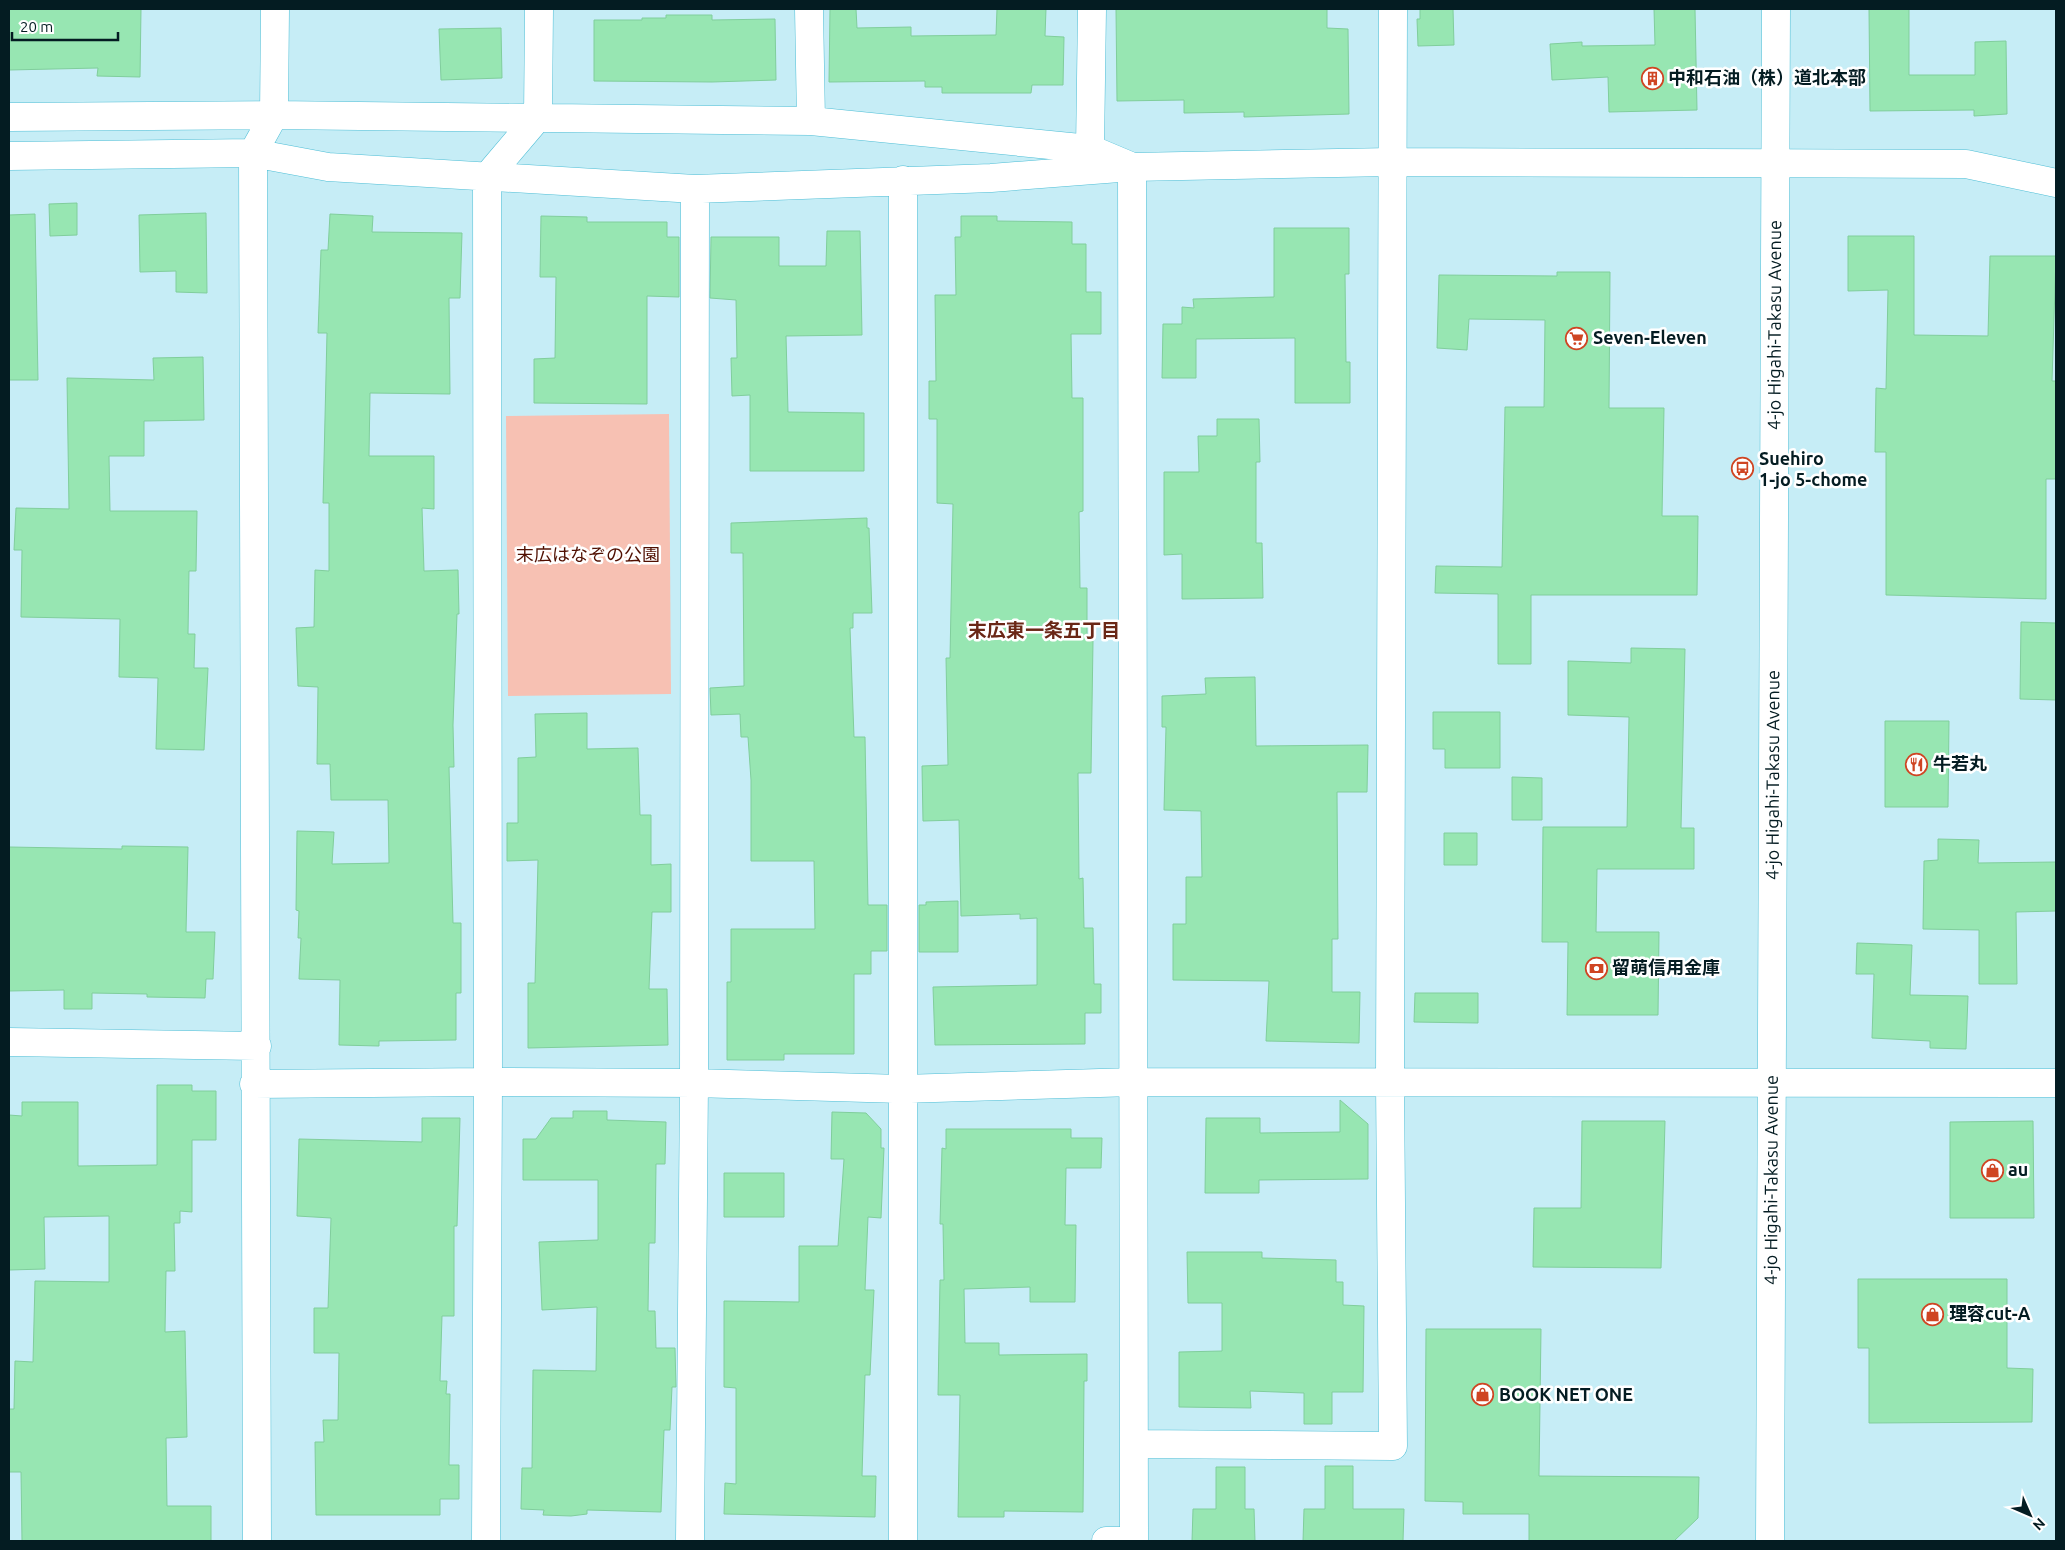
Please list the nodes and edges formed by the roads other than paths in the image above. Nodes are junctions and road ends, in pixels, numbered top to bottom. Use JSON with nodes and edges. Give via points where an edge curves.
{"nodes":[{"id":1,"x":275,"y":9,"type":"edge"},
{"id":2,"x":539,"y":9,"type":"edge"},
{"id":3,"x":810,"y":9,"type":"edge"},
{"id":4,"x":1092,"y":9,"type":"edge"},
{"id":5,"x":1393,"y":9,"type":"edge"},
{"id":6,"x":1776,"y":9,"type":"edge"},
{"id":7,"x":274,"y":115,"type":"junction"},
{"id":8,"x":538,"y":117,"type":"junction"},
{"id":9,"x":9,"y":118,"type":"edge"},
{"id":10,"x":811,"y":121,"type":"junction"},
{"id":11,"x":1090,"y":149,"type":"junction"},
{"id":12,"x":253,"y":153,"type":"junction"},
{"id":13,"x":9,"y":156,"type":"edge"},
{"id":14,"x":1391,"y":162,"type":"junction"},
{"id":15,"x":1776,"y":163,"type":"junction"},
{"id":16,"x":1132,"y":167,"type":"junction"},
{"id":17,"x":487,"y":177,"type":"junction"},
{"id":18,"x":903,"y":180,"type":"junction"},
{"id":19,"x":2056,"y":183,"type":"edge"},
{"id":20,"x":695,"y":189,"type":"junction"},
{"id":21,"x":9,"y":1042,"type":"edge"},
{"id":22,"x":257,"y":1046,"type":"junction"},
{"id":23,"x":488,"y":1082,"type":"junction"},
{"id":24,"x":1133,"y":1082,"type":"junction"},
{"id":25,"x":1390,"y":1082,"type":"junction"},
{"id":26,"x":694,"y":1083,"type":"junction"},
{"id":27,"x":2056,"y":1083,"type":"edge"},
{"id":28,"x":254,"y":1084,"type":"junction"},
{"id":29,"x":1772,"y":1084,"type":"junction"},
{"id":30,"x":902,"y":1089,"type":"junction"},
{"id":31,"x":1134,"y":1444,"type":"junction"},
{"id":32,"x":256,"y":1541,"type":"edge"},
{"id":33,"x":486,"y":1541,"type":"edge"},
{"id":34,"x":690,"y":1541,"type":"edge"},
{"id":35,"x":903,"y":1541,"type":"edge"},
{"id":36,"x":1106,"y":1541,"type":"edge"},
{"id":37,"x":1134,"y":1541,"type":"edge"},
{"id":38,"x":1770,"y":1541,"type":"edge"}],
"edges":[{"from":1,"to":7,"type":"main road"},
{"from":2,"to":8,"type":"main road"},
{"from":3,"to":10,"type":"main road"},
{"from":4,"to":11,"type":"main road"},
{"from":5,"to":14,"type":"main road"},
{"from":6,"to":15,"type":"main road","name":"4-jo Higahi-Takasu Avenue"},
{"from":7,"to":8,"type":"main road"},
{"from":7,"to":9,"type":"main road"},
{"from":7,"to":12,"type":"main road"},
{"from":8,"to":10,"type":"main road"},
{"from":8,"to":17,"type":"main road"},
{"from":10,"to":11,"type":"main road"},
{"from":11,"to":16,"type":"main road"},
{"from":12,"to":13,"type":"main road"},
{"from":12,"to":17,"type":"main road","via":[[328,167]]},
{"from":12,"to":22,"type":"main road"},
{"from":14,"to":15,"type":"main road"},
{"from":14,"to":16,"type":"main road"},
{"from":14,"to":25,"type":"main road"},
{"from":15,"to":19,"type":"main road","via":[[1966,164]]},
{"from":15,"to":29,"type":"main road","name":"4-jo Higahi-Takasu Avenue"},
{"from":16,"to":18,"type":"main road","via":[[991,178]]},
{"from":16,"to":24,"type":"main road"},
{"from":17,"to":20,"type":"main road"},
{"from":17,"to":23,"type":"main road"},
{"from":18,"to":20,"type":"main road"},
{"from":18,"to":30,"type":"main road"},
{"from":20,"to":26,"type":"main road"},
{"from":21,"to":22,"type":"main road"},
{"from":22,"to":28,"type":"main road"},
{"from":23,"to":26,"type":"main road"},
{"from":23,"to":28,"type":"main road"},
{"from":23,"to":33,"type":"main road"},
{"from":24,"to":25,"type":"main road"},
{"from":24,"to":30,"type":"main road"},
{"from":24,"to":31,"type":"main road"},
{"from":25,"to":29,"type":"main road"},
{"from":25,"to":31,"type":"main road","via":[[1393,1446]]},
{"from":26,"to":30,"type":"main road"},
{"from":26,"to":34,"type":"main road"},
{"from":27,"to":29,"type":"main road"},
{"from":28,"to":32,"type":"main road"},
{"from":29,"to":38,"type":"main road","name":"4-jo Higahi-Takasu Avenue"},
{"from":30,"to":35,"type":"main road"},
{"from":31,"to":37,"type":"main road"},
{"from":36,"to":37,"type":"main road"}]}
